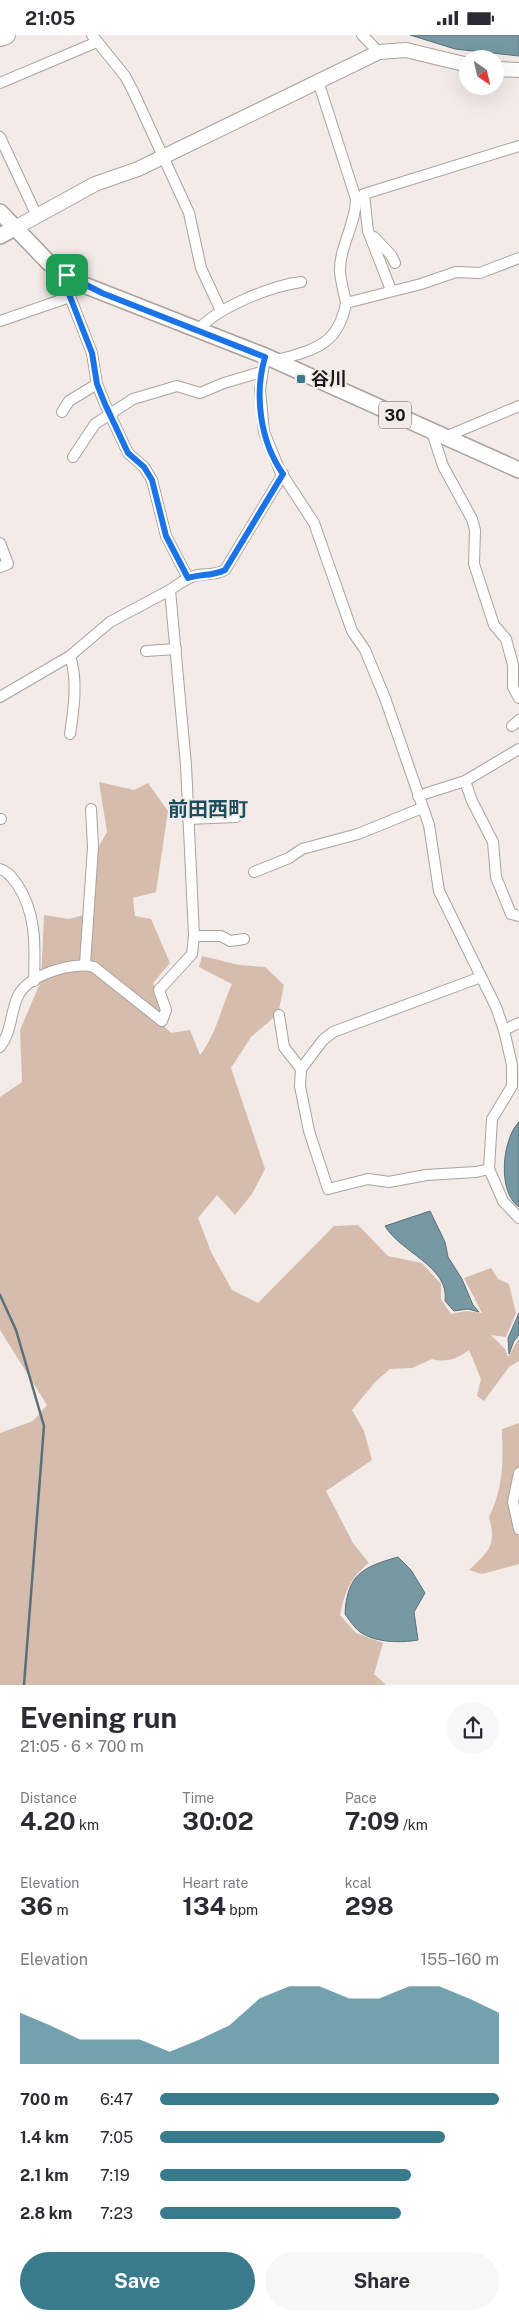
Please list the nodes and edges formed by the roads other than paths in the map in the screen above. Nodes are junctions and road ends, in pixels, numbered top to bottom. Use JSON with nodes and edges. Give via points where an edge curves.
{"nodes":[{"id":1,"x":6,"y":35,"type":"edge"},
{"id":2,"x":362,"y":35,"type":"edge"},
{"id":3,"x":0,"y":37,"type":"edge"},
{"id":4,"x":95,"y":38,"type":"edge"},
{"id":5,"x":379,"y":52,"type":"junction"},
{"id":6,"x":459,"y":63,"type":"edge"},
{"id":7,"x":504,"y":69,"type":"edge"},
{"id":8,"x":519,"y":70,"type":"edge"},
{"id":9,"x":0,"y":83,"type":"edge"},
{"id":10,"x":313,"y":84,"type":"junction"},
{"id":11,"x":0,"y":137,"type":"edge"},
{"id":12,"x":519,"y":146,"type":"edge"},
{"id":13,"x":163,"y":157,"type":"junction"},
{"id":14,"x":356,"y":199,"type":"junction"},
{"id":15,"x":0,"y":212,"type":"edge"},
{"id":16,"x":37,"y":215,"type":"junction"},
{"id":17,"x":15,"y":228,"type":"junction"},
{"id":18,"x":368,"y":231,"type":"junction"},
{"id":19,"x":0,"y":237,"type":"edge"},
{"id":20,"x":519,"y":258,"type":"edge"},
{"id":21,"x":395,"y":263,"type":"dead end"},
{"id":22,"x":67,"y":275,"type":"junction"},
{"id":23,"x":301,"y":282,"type":"dead end"},
{"id":24,"x":391,"y":290,"type":"junction"},
{"id":25,"x":70,"y":297,"type":"junction"},
{"id":26,"x":346,"y":303,"type":"junction"},
{"id":27,"x":221,"y":311,"type":"junction"},
{"id":28,"x":0,"y":321,"type":"edge"},
{"id":29,"x":198,"y":330,"type":"junction"},
{"id":30,"x":267,"y":363,"type":"junction"},
{"id":31,"x":97,"y":384,"type":"junction"},
{"id":32,"x":519,"y":406,"type":"edge"},
{"id":33,"x":62,"y":412,"type":"dead end"},
{"id":34,"x":110,"y":415,"type":"junction"},
{"id":35,"x":438,"y":435,"type":"junction"},
{"id":36,"x":73,"y":457,"type":"dead end"},
{"id":37,"x":519,"y":471,"type":"edge"},
{"id":38,"x":283,"y":474,"type":"junction"},
{"id":39,"x":0,"y":543,"type":"edge"},
{"id":40,"x":0,"y":567,"type":"edge"},
{"id":41,"x":188,"y":578,"type":"junction"},
{"id":42,"x":170,"y":590,"type":"junction"},
{"id":43,"x":176,"y":649,"type":"junction"},
{"id":44,"x":146,"y":651,"type":"dead end"},
{"id":45,"x":70,"y":656,"type":"junction"},
{"id":46,"x":0,"y":697,"type":"edge"},
{"id":47,"x":519,"y":698,"type":"edge"},
{"id":48,"x":70,"y":734,"type":"dead end"},
{"id":49,"x":519,"y":749,"type":"edge"},
{"id":50,"x":465,"y":781,"type":"junction"},
{"id":51,"x":418,"y":796,"type":"junction"},
{"id":52,"x":422,"y":808,"type":"junction"},
{"id":53,"x":91,"y":809,"type":"dead end"},
{"id":54,"x":236,"y":817,"type":"dead end"},
{"id":55,"x":188,"y":819,"type":"junction"},
{"id":56,"x":0,"y":869,"type":"edge"},
{"id":57,"x":254,"y":872,"type":"dead end"},
{"id":58,"x":519,"y":916,"type":"edge"},
{"id":59,"x":194,"y":936,"type":"junction"},
{"id":60,"x":244,"y":939,"type":"dead end"},
{"id":61,"x":84,"y":964,"type":"junction"},
{"id":62,"x":481,"y":977,"type":"junction"},
{"id":63,"x":34,"y":981,"type":"junction"},
{"id":64,"x":279,"y":1015,"type":"dead end"},
{"id":65,"x":519,"y":1023,"type":"edge"},
{"id":66,"x":504,"y":1031,"type":"junction"},
{"id":67,"x":0,"y":1047,"type":"edge"},
{"id":68,"x":301,"y":1069,"type":"junction"},
{"id":69,"x":489,"y":1169,"type":"junction"},
{"id":70,"x":519,"y":1218,"type":"edge"},
{"id":71,"x":519,"y":1473,"type":"edge"},
{"id":72,"x":519,"y":1529,"type":"edge"}],
"edges":[{"from":1,"to":3,"type":"highway"},
{"from":2,"to":5,"type":"street"},
{"from":4,"to":9,"type":"street"},
{"from":4,"to":13,"type":"street","via":[[129,83]]},
{"from":5,"to":6,"type":"street","via":[[406,50]]},
{"from":5,"to":10,"type":"street"},
{"from":7,"to":8,"type":"street"},
{"from":10,"to":13,"type":"street"},
{"from":10,"to":14,"type":"street"},
{"from":11,"to":16,"type":"street"},
{"from":12,"to":18,"type":"street","via":[[364,194]]},
{"from":13,"to":16,"type":"street","via":[[95,184]]},
{"from":13,"to":27,"type":"street","via":[[189,213],[201,269]]},
{"from":14,"to":18,"type":"street","via":[[363,226]]},
{"from":14,"to":26,"type":"street","via":[[356,212],[340,270]]},
{"from":15,"to":17,"type":"main road","number":"30"},
{"from":16,"to":17,"type":"street"},
{"from":17,"to":19,"type":"main road"},
{"from":17,"to":22,"type":"main road","number":"30","via":[[49,263]]},
{"from":18,"to":21,"type":"street"},
{"from":18,"to":24,"type":"street"},
{"from":20,"to":24,"type":"street","via":[[480,273],[456,271],[421,284]]},
{"from":22,"to":25,"type":"street","via":[[65,284]]},
{"from":22,"to":29,"type":"main road","number":"30","via":[[102,293]]},
{"from":23,"to":27,"type":"street","via":[[284,284]]},
{"from":24,"to":26,"type":"street"},
{"from":25,"to":28,"type":"street"},
{"from":25,"to":31,"type":"street","via":[[93,358]]},
{"from":26,"to":30,"type":"street","via":[[339,329],[325,341],[312,350]]},
{"from":27,"to":29,"type":"street","via":[[206,320]]},
{"from":29,"to":30,"type":"main road","number":"30"},
{"from":30,"to":34,"type":"street","via":[[200,393],[177,386],[149,393],[133,399]]},
{"from":30,"to":35,"type":"main road","number":"30"},
{"from":30,"to":38,"type":"street","via":[[260,406],[264,432]]},
{"from":31,"to":33,"type":"street","via":[[69,401]]},
{"from":31,"to":34,"type":"street"},
{"from":32,"to":35,"type":"street"},
{"from":34,"to":36,"type":"street","via":[[95,424]]},
{"from":34,"to":41,"type":"street","via":[[128,453],[144,467],[152,480],[166,536]]},
{"from":35,"to":37,"type":"main road","number":"30"},
{"from":35,"to":47,"type":"street","via":[[443,466],[472,519],[475,530],[474,564],[494,625],[506,639],[513,665],[513,687]]},
{"from":38,"to":41,"type":"street","via":[[225,570],[214,576]]},
{"from":38,"to":51,"type":"street","via":[[314,523],[352,631],[365,650],[385,699]]},
{"from":39,"to":40,"type":"street","via":[[8,565]]},
{"from":41,"to":42,"type":"street"},
{"from":42,"to":43,"type":"street"},
{"from":42,"to":45,"type":"street","via":[[110,622]]},
{"from":43,"to":44,"type":"street"},
{"from":43,"to":55,"type":"street"},
{"from":45,"to":46,"type":"street"},
{"from":45,"to":48,"type":"street","via":[[74,670]]},
{"from":49,"to":50,"type":"street"},
{"from":50,"to":51,"type":"street"},
{"from":50,"to":58,"type":"street","via":[[493,841],[496,877],[507,908],[511,914]]},
{"from":51,"to":52,"type":"street"},
{"from":52,"to":57,"type":"street","via":[[358,833],[302,849],[289,859]]},
{"from":52,"to":62,"type":"street","via":[[429,825],[439,891]]},
{"from":53,"to":61,"type":"street","via":[[93,847]]},
{"from":54,"to":55,"type":"street"},
{"from":55,"to":59,"type":"street"},
{"from":56,"to":63,"type":"street","via":[[22,892],[31,915],[35,935]]},
{"from":59,"to":60,"type":"street","via":[[221,936],[230,941]]},
{"from":59,"to":61,"type":"street","via":[[192,954],[159,990],[166,1010],[162,1021],[94,967]]},
{"from":61,"to":63,"type":"street"},
{"from":62,"to":66,"type":"street"},
{"from":62,"to":68,"type":"street","via":[[333,1032],[323,1039]]},
{"from":63,"to":67,"type":"street","via":[[18,995],[6,1040]]},
{"from":64,"to":68,"type":"street","via":[[284,1047]]},
{"from":65,"to":66,"type":"street"},
{"from":66,"to":69,"type":"street","via":[[512,1065],[512,1086],[492,1119]]},
{"from":68,"to":69,"type":"street","via":[[300,1087],[309,1131],[328,1189],[368,1179],[389,1182]]},
{"from":69,"to":70,"type":"street","via":[[503,1201]]},
{"from":71,"to":72,"type":"street","via":[[513,1502]]}]}
